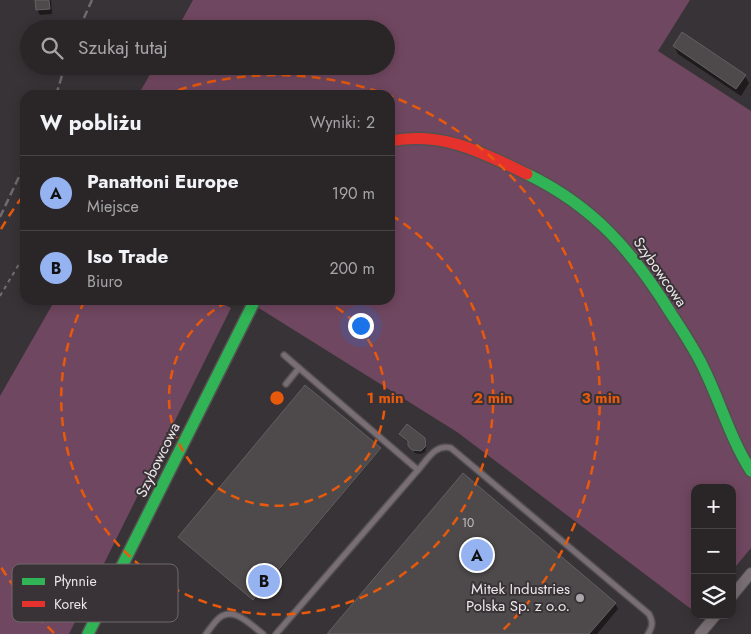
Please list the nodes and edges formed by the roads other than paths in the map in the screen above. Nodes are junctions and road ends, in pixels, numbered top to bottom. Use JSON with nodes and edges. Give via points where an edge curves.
{"nodes":[{"id":1,"x":395,"y":140,"type":"edge"},
{"id":2,"x":252,"y":305,"type":"edge"},
{"id":3,"x":284,"y":355,"type":"dead end"},
{"id":4,"x":299,"y":368,"type":"junction"},
{"id":5,"x":286,"y":384,"type":"dead end"},
{"id":6,"x":418,"y":470,"type":"junction"},
{"id":7,"x":751,"y":471,"type":"edge"},
{"id":8,"x":123,"y":564,"type":"edge"},
{"id":9,"x":751,"y":573,"type":"edge"},
{"id":10,"x":736,"y":591,"type":"edge"},
{"id":11,"x":713,"y":619,"type":"edge"},
{"id":12,"x":94,"y":622,"type":"edge"},
{"id":13,"x":88,"y":634,"type":"edge"},
{"id":14,"x":206,"y":634,"type":"edge"},
{"id":15,"x":263,"y":634,"type":"edge"},
{"id":16,"x":276,"y":634,"type":"edge"},
{"id":17,"x":648,"y":634,"type":"edge"},
{"id":18,"x":700,"y":634,"type":"edge"}],
"edges":[{"from":1,"to":7,"type":"street","name":"Szybowcowa","via":[[428,138],[477,150],[560,191],[601,223],[644,270],[688,338]]},
{"from":2,"to":8,"type":"street","name":"Szybowcowa"},
{"from":3,"to":4,"type":"lane"},
{"from":4,"to":5,"type":"lane"},
{"from":4,"to":6,"type":"lane"},
{"from":6,"to":16,"type":"lane"},
{"from":6,"to":17,"type":"lane","via":[[437,449],[451,448],[649,614],[653,621]]},
{"from":9,"to":10,"type":"street"},
{"from":11,"to":18,"type":"street"},
{"from":12,"to":13,"type":"street","name":"Szybowcowa"},
{"from":14,"to":15,"type":"lane","via":[[220,616],[229,614],[236,615]]}]}
